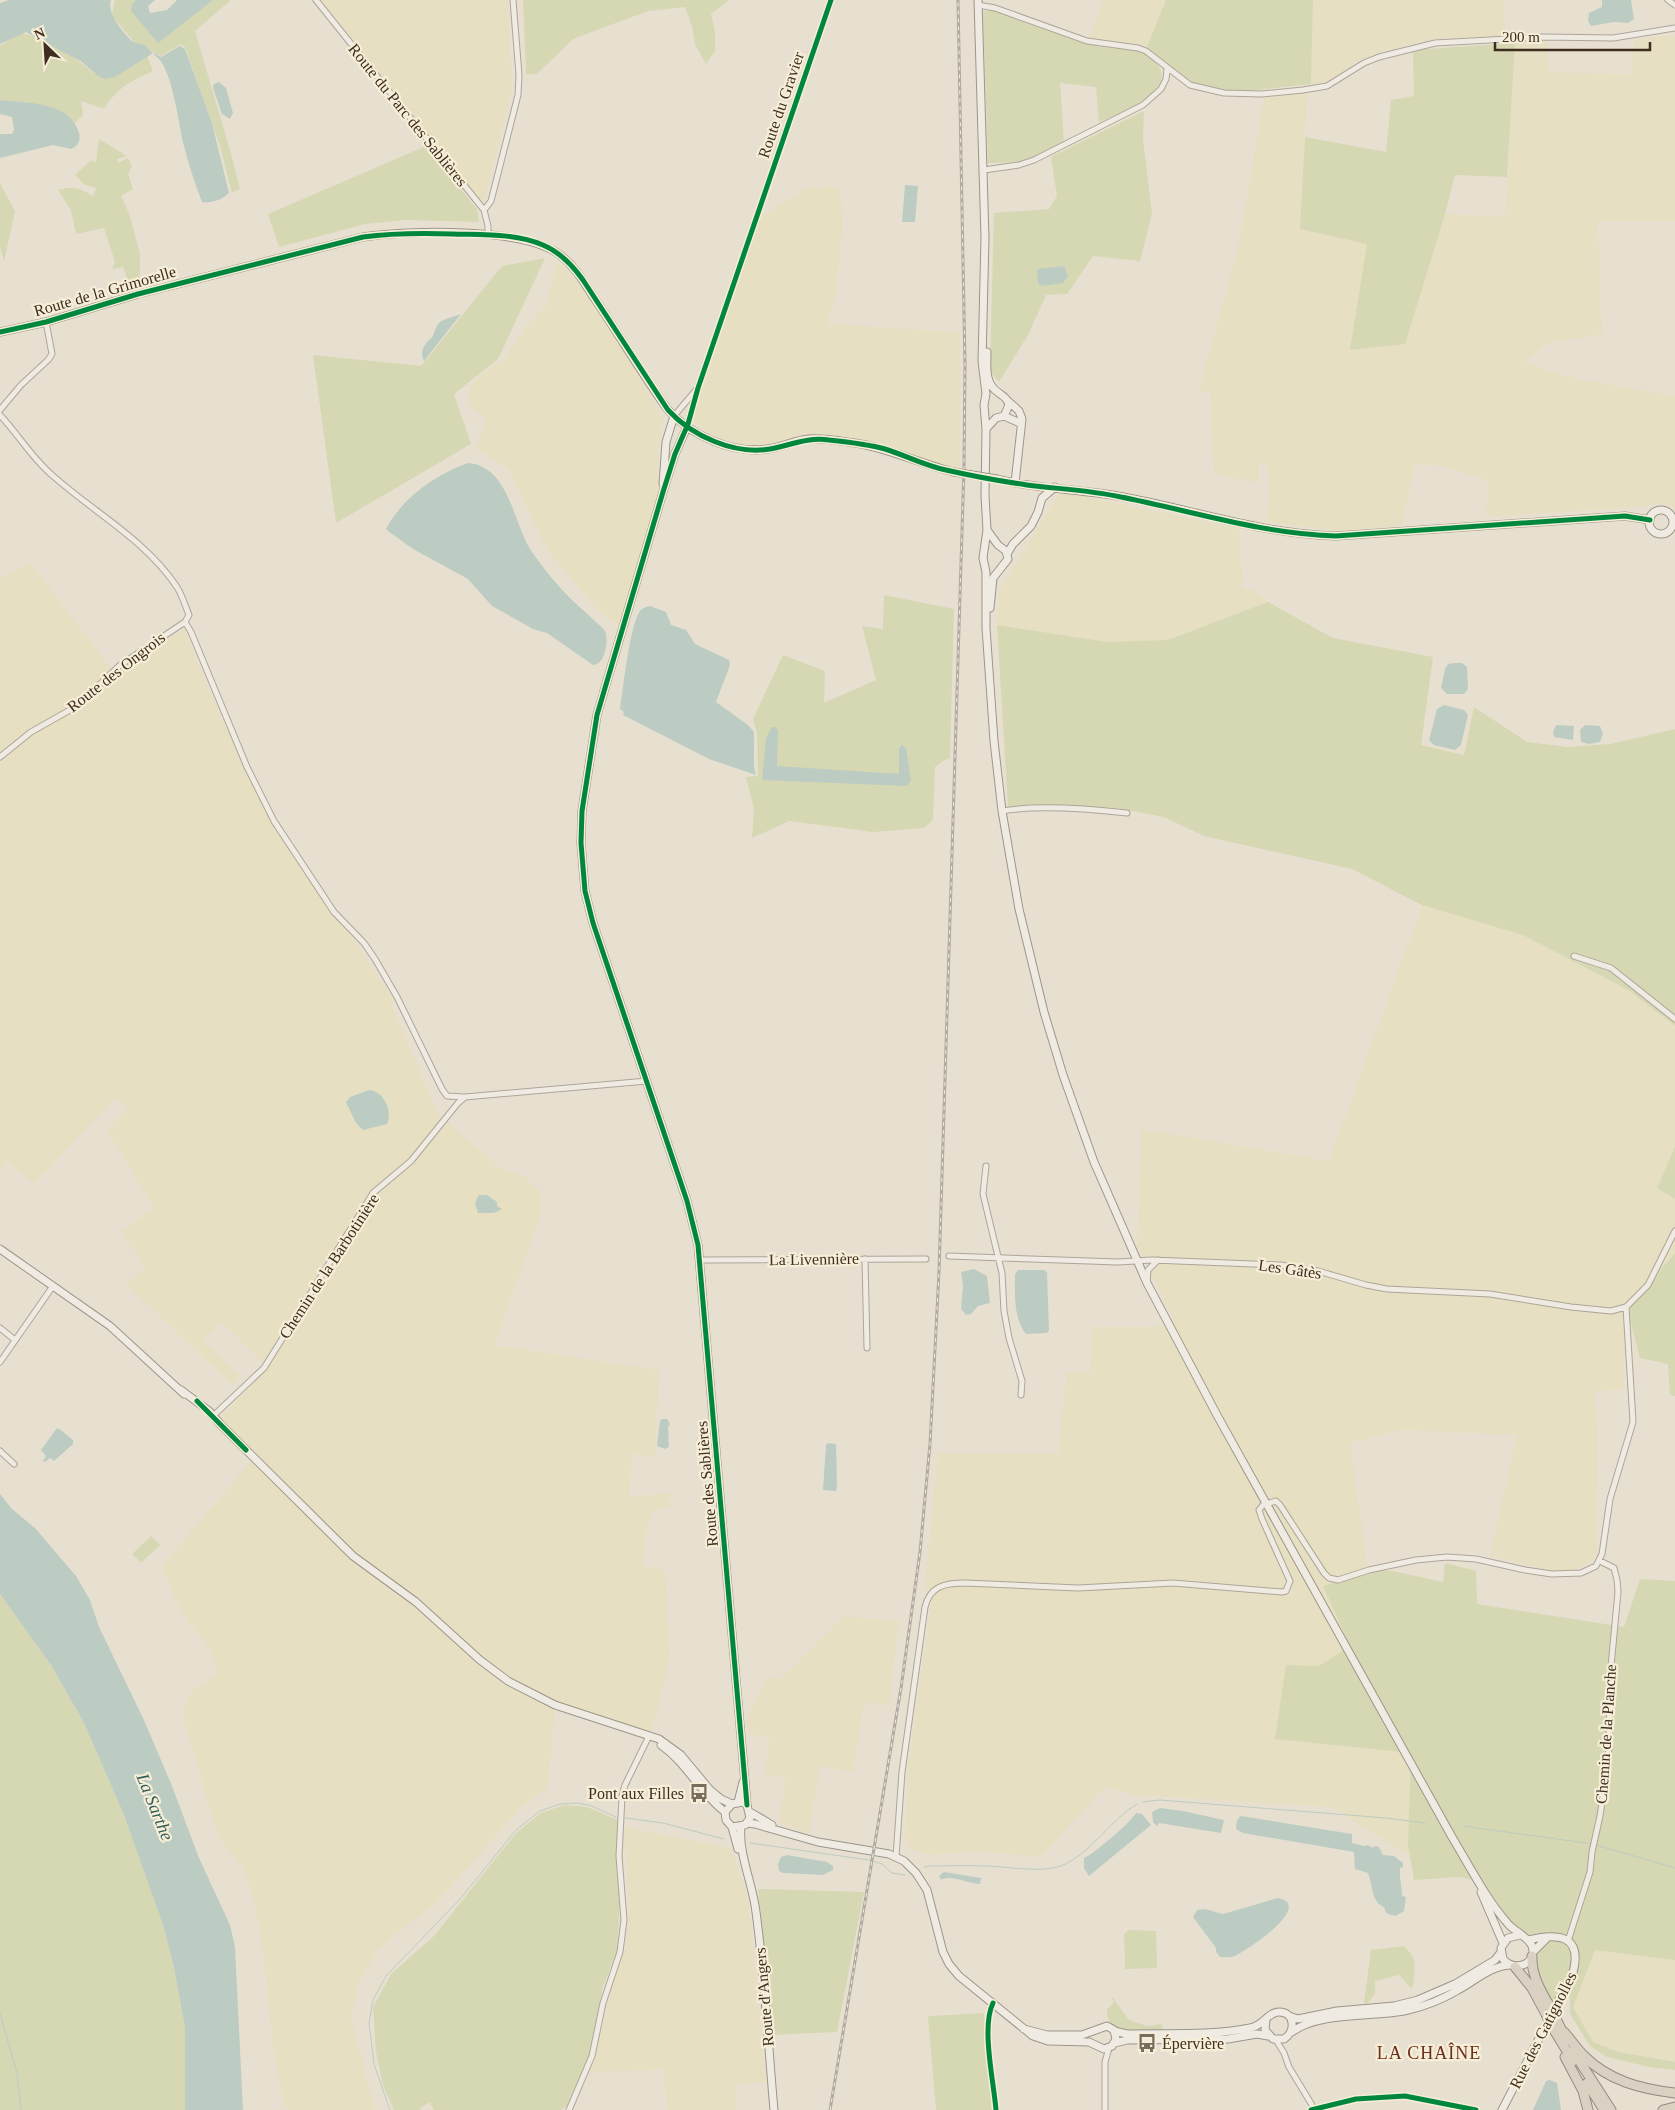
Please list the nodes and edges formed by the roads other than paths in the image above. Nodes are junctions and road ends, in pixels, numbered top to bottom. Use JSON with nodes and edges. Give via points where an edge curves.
{"nodes":[{"id":1,"x":316,"y":0,"type":"edge"},
{"id":2,"x":513,"y":0,"type":"edge"},
{"id":3,"x":831,"y":0,"type":"edge"},
{"id":4,"x":1668,"y":0,"type":"edge"},
{"id":5,"x":978,"y":2,"type":"edge"},
{"id":6,"x":1675,"y":5,"type":"edge"},
{"id":7,"x":1675,"y":28,"type":"edge"},
{"id":8,"x":1167,"y":69,"type":"junction"},
{"id":9,"x":984,"y":170,"type":"junction"},
{"id":10,"x":484,"y":210,"type":"junction"},
{"id":11,"x":488,"y":235,"type":"junction"},
{"id":12,"x":984,"y":301,"type":"junction"},
{"id":13,"x":46,"y":322,"type":"junction"},
{"id":14,"x":0,"y":332,"type":"edge"},
{"id":15,"x":698,"y":388,"type":"junction"},
{"id":16,"x":999,"y":394,"type":"junction"},
{"id":17,"x":985,"y":401,"type":"junction"},
{"id":18,"x":1008,"y":401,"type":"junction"},
{"id":19,"x":984,"y":409,"type":"junction"},
{"id":20,"x":0,"y":410,"type":"edge"},
{"id":21,"x":0,"y":414,"type":"edge"},
{"id":22,"x":1004,"y":416,"type":"junction"},
{"id":23,"x":676,"y":418,"type":"junction"},
{"id":24,"x":996,"y":418,"type":"junction"},
{"id":25,"x":1020,"y":423,"type":"junction"},
{"id":26,"x":687,"y":427,"type":"junction"},
{"id":27,"x":986,"y":429,"type":"junction"},
{"id":28,"x":1015,"y":483,"type":"junction"},
{"id":29,"x":1029,"y":485,"type":"junction"},
{"id":30,"x":1055,"y":487,"type":"junction"},
{"id":31,"x":663,"y":492,"type":"junction"},
{"id":32,"x":1042,"y":498,"type":"junction"},
{"id":33,"x":1650,"y":520,"type":"junction"},
{"id":34,"x":1674,"y":523,"type":"edge"},
{"id":35,"x":987,"y":530,"type":"junction"},
{"id":36,"x":1013,"y":544,"type":"junction"},
{"id":37,"x":999,"y":545,"type":"junction"},
{"id":38,"x":985,"y":550,"type":"junction"},
{"id":39,"x":1007,"y":554,"type":"junction"},
{"id":40,"x":986,"y":565,"type":"junction"},
{"id":41,"x":1000,"y":568,"type":"junction"},
{"id":42,"x":184,"y":622,"type":"junction"},
{"id":43,"x":988,"y":649,"type":"junction"},
{"id":44,"x":0,"y":757,"type":"edge"},
{"id":45,"x":1002,"y":811,"type":"junction"},
{"id":46,"x":1127,"y":813,"type":"dead end"},
{"id":47,"x":1574,"y":956,"type":"dead end"},
{"id":48,"x":1675,"y":1019,"type":"edge"},
{"id":49,"x":647,"y":1081,"type":"junction"},
{"id":50,"x":447,"y":1096,"type":"junction"},
{"id":51,"x":465,"y":1097,"type":"junction"},
{"id":52,"x":451,"y":1111,"type":"junction"},
{"id":53,"x":986,"y":1166,"type":"dead end"},
{"id":54,"x":1675,"y":1230,"type":"edge"},
{"id":55,"x":0,"y":1249,"type":"edge"},
{"id":56,"x":949,"y":1256,"type":"dead end"},
{"id":57,"x":997,"y":1257,"type":"junction"},
{"id":58,"x":864,"y":1259,"type":"junction"},
{"id":59,"x":926,"y":1259,"type":"dead end"},
{"id":60,"x":701,"y":1260,"type":"junction"},
{"id":61,"x":1158,"y":1260,"type":"junction"},
{"id":62,"x":1136,"y":1261,"type":"junction"},
{"id":63,"x":1147,"y":1283,"type":"junction"},
{"id":64,"x":53,"y":1286,"type":"junction"},
{"id":65,"x":1626,"y":1307,"type":"junction"},
{"id":66,"x":0,"y":1328,"type":"edge"},
{"id":67,"x":15,"y":1340,"type":"junction"},
{"id":68,"x":867,"y":1348,"type":"dead end"},
{"id":69,"x":0,"y":1360,"type":"edge"},
{"id":70,"x":1021,"y":1395,"type":"dead end"},
{"id":71,"x":212,"y":1417,"type":"junction"},
{"id":72,"x":0,"y":1451,"type":"edge"},
{"id":73,"x":14,"y":1464,"type":"dead end"},
{"id":74,"x":1266,"y":1503,"type":"junction"},
{"id":75,"x":1600,"y":1561,"type":"junction"},
{"id":76,"x":649,"y":1736,"type":"junction"},
{"id":77,"x":743,"y":1766,"type":"junction"},
{"id":78,"x":735,"y":1803,"type":"junction"},
{"id":79,"x":749,"y":1809,"type":"junction"},
{"id":80,"x":725,"y":1812,"type":"junction"},
{"id":81,"x":744,"y":1825,"type":"junction"},
{"id":82,"x":732,"y":1827,"type":"junction"},
{"id":83,"x":791,"y":1834,"type":"junction"},
{"id":84,"x":892,"y":1856,"type":"junction"},
{"id":85,"x":1467,"y":1862,"type":"junction"},
{"id":86,"x":752,"y":1885,"type":"junction"},
{"id":87,"x":1520,"y":1936,"type":"junction"},
{"id":88,"x":1548,"y":1937,"type":"junction"},
{"id":89,"x":1528,"y":1940,"type":"junction"},
{"id":90,"x":1568,"y":1941,"type":"junction"},
{"id":91,"x":1503,"y":1943,"type":"junction"},
{"id":92,"x":1501,"y":1952,"type":"junction"},
{"id":93,"x":1532,"y":1954,"type":"junction"},
{"id":94,"x":1513,"y":1966,"type":"junction"},
{"id":95,"x":1548,"y":2010,"type":"junction"},
{"id":96,"x":1289,"y":2016,"type":"junction"},
{"id":97,"x":1266,"y":2020,"type":"junction"},
{"id":98,"x":1553,"y":2021,"type":"junction"},
{"id":99,"x":1024,"y":2029,"type":"junction"},
{"id":100,"x":1096,"y":2030,"type":"junction"},
{"id":101,"x":1114,"y":2031,"type":"junction"},
{"id":102,"x":1564,"y":2032,"type":"junction"},
{"id":103,"x":1290,"y":2034,"type":"junction"},
{"id":104,"x":1268,"y":2036,"type":"junction"},
{"id":105,"x":1276,"y":2040,"type":"junction"},
{"id":106,"x":1112,"y":2045,"type":"junction"},
{"id":107,"x":1097,"y":2046,"type":"junction"},
{"id":108,"x":1564,"y":2047,"type":"junction"},
{"id":109,"x":1284,"y":2053,"type":"junction"},
{"id":110,"x":1105,"y":2062,"type":"junction"},
{"id":111,"x":1675,"y":2093,"type":"edge"},
{"id":112,"x":1675,"y":2106,"type":"edge"},
{"id":113,"x":569,"y":2110,"type":"edge"},
{"id":114,"x":774,"y":2110,"type":"edge"},
{"id":115,"x":1105,"y":2110,"type":"edge"},
{"id":116,"x":1315,"y":2110,"type":"edge"},
{"id":117,"x":1502,"y":2110,"type":"edge"},
{"id":118,"x":1588,"y":2110,"type":"edge"},
{"id":119,"x":1604,"y":2110,"type":"edge"},
{"id":120,"x":1611,"y":2110,"type":"edge"},
{"id":121,"x":1662,"y":2110,"type":"edge"}],
"edges":[{"from":1,"to":10,"type":"street","name":"Route du Parc des Sablières"},
{"from":2,"to":10,"type":"street","via":[[518,95],[490,201]]},
{"from":3,"to":15,"type":"street","name":"Route du Gravier"},
{"from":4,"to":6,"type":"street"},
{"from":5,"to":8,"type":"street","via":[[1087,41],[1138,48]]},
{"from":5,"to":9,"type":"street"},
{"from":7,"to":8,"type":"street","via":[[1613,38],[1543,37],[1435,43],[1379,57],[1327,86],[1262,94],[1232,94],[1190,86]]},
{"from":8,"to":9,"type":"street","via":[[1161,89],[1143,105],[1034,160]]},
{"from":9,"to":12,"type":"street"},
{"from":10,"to":11,"type":"street","name":"Route du Parc des Sablières"},
{"from":11,"to":13,"type":"street","name":"Route de la Grimorelle","via":[[385,234],[345,241],[138,294]]},
{"from":11,"to":23,"type":"street","name":"Route de la Grimorelle","via":[[543,245],[570,264]]},
{"from":12,"to":16,"type":"street","via":[[987,375]]},
{"from":12,"to":17,"type":"street","via":[[982,361]]},
{"from":13,"to":14,"type":"street","name":"Route de la Grimorelle"},
{"from":13,"to":20,"type":"street","via":[[52,354]]},
{"from":15,"to":23,"type":"street"},
{"from":15,"to":26,"type":"street","name":"Route du Gravier"},
{"from":16,"to":17,"type":"street","via":[[990,395]]},
{"from":16,"to":18,"type":"street"},
{"from":17,"to":19,"type":"street"},
{"from":18,"to":22,"type":"street","via":[[1009,409]]},
{"from":18,"to":25,"type":"street","via":[[1019,411]]},
{"from":19,"to":24,"type":"street","via":[[989,416]]},
{"from":19,"to":27,"type":"street"},
{"from":21,"to":42,"type":"street","via":[[24,447],[50,474],[119,526],[165,572],[189,614]]},
{"from":22,"to":24,"type":"street"},
{"from":22,"to":25,"type":"street"},
{"from":23,"to":26,"type":"street","name":"Route de la Grimorelle"},
{"from":23,"to":31,"type":"street","via":[[666,442]]},
{"from":24,"to":27,"type":"street"},
{"from":25,"to":28,"type":"street"},
{"from":26,"to":28,"type":"street","name":"Route de la Grimorelle","bridge":true,"via":[[719,443],[755,450],[810,439],[854,443],[885,449],[954,472]]},
{"from":26,"to":31,"type":"street"},
{"from":27,"to":35,"type":"street"},
{"from":28,"to":29,"type":"street","name":"Route de la Grimorelle"},
{"from":29,"to":30,"type":"street","name":"Route de la Grimorelle"},
{"from":29,"to":32,"type":"street"},
{"from":30,"to":32,"type":"street"},
{"from":30,"to":33,"type":"street","name":"Route de la Grimorelle","via":[[1120,496],[1249,526],[1315,536],[1625,516]]},
{"from":31,"to":49,"type":"street","name":"Route des Sablières","via":[[597,715],[582,811],[581,843],[588,905]]},
{"from":32,"to":36,"type":"street","via":[[1031,526]]},
{"from":33,"to":34,"type":"street","via":[[1656,511],[1664,511],[1671,515]]},
{"from":33,"to":34,"type":"street","via":[[1653,530],[1659,533],[1669,530]]},
{"from":35,"to":37,"type":"street"},
{"from":35,"to":38,"type":"street"},
{"from":36,"to":37,"type":"street"},
{"from":36,"to":39,"type":"street"},
{"from":37,"to":38,"type":"street"},
{"from":37,"to":39,"type":"street"},
{"from":38,"to":40,"type":"street","via":[[983,558]]},
{"from":39,"to":41,"type":"street","via":[[1006,562]]},
{"from":40,"to":41,"type":"street","via":[[992,569]]},
{"from":40,"to":43,"type":"street"},
{"from":41,"to":43,"type":"street","via":[[991,584]]},
{"from":42,"to":44,"type":"street","name":"Route des Ongrois","via":[[119,666],[77,706],[31,732]]},
{"from":42,"to":50,"type":"street","via":[[274,821],[334,912],[375,959]]},
{"from":43,"to":45,"type":"street"},
{"from":45,"to":46,"type":"street","via":[[1103,810]]},
{"from":45,"to":62,"type":"street","via":[[1025,938],[1063,1076],[1094,1162]]},
{"from":47,"to":48,"type":"street","via":[[1611,968]]},
{"from":49,"to":51,"type":"street"},
{"from":49,"to":60,"type":"street","name":"Route des Sablières","via":[[687,1201]]},
{"from":50,"to":51,"type":"street"},
{"from":50,"to":52,"type":"street"},
{"from":51,"to":52,"type":"street","name":"Chemin de la Barbotinière"},
{"from":52,"to":71,"type":"street","name":"Chemin de la Barbotinière","via":[[411,1161],[374,1193],[264,1368]]},
{"from":53,"to":57,"type":"street","via":[[983,1194]]},
{"from":54,"to":65,"type":"street","via":[[1648,1285]]},
{"from":55,"to":64,"type":"street"},
{"from":56,"to":57,"type":"street","name":"Les Gâtès"},
{"from":57,"to":62,"type":"street","name":"Les Gâtès"},
{"from":57,"to":70,"type":"street","via":[[1002,1273],[1006,1322],[1022,1381]]},
{"from":58,"to":59,"type":"street","name":"La Livennière"},
{"from":58,"to":60,"type":"street","name":"La Livennière"},
{"from":58,"to":68,"type":"street"},
{"from":60,"to":77,"type":"street","name":"Route des Sablières"},
{"from":61,"to":62,"type":"street","name":"Les Gâtès"},
{"from":61,"to":63,"type":"street","via":[[1148,1270]]},
{"from":61,"to":65,"type":"street","name":"Les Gâtès","via":[[1280,1265],[1387,1289],[1490,1294],[1599,1311]]},
{"from":62,"to":63,"type":"street"},
{"from":63,"to":74,"type":"street"},
{"from":64,"to":67,"type":"street"},
{"from":64,"to":71,"type":"street","via":[[110,1326]]},
{"from":65,"to":75,"type":"street","via":[[1633,1422],[1610,1499]]},
{"from":66,"to":67,"type":"street"},
{"from":67,"to":69,"type":"street"},
{"from":71,"to":76,"type":"street","via":[[347,1550],[421,1606],[501,1676],[555,1705]]},
{"from":72,"to":73,"type":"street"},
{"from":74,"to":75,"type":"street","via":[[1276,1500],[1324,1573],[1338,1580],[1416,1560],[1447,1557],[1562,1574],[1591,1570]]},
{"from":74,"to":84,"type":"street","via":[[1260,1510],[1262,1520],[1290,1581],[1282,1592],[1173,1582],[1078,1588],[965,1582],[936,1588],[925,1607]]},
{"from":74,"to":85,"type":"street"},
{"from":75,"to":90,"type":"street","name":"Chemin de la Planche","via":[[1614,1568],[1618,1592],[1610,1677],[1609,1747],[1590,1872]]},
{"from":76,"to":78,"type":"street","via":[[673,1748],[723,1801]]},
{"from":76,"to":80,"type":"street","via":[[671,1753],[702,1791]]},
{"from":76,"to":113,"type":"street","via":[[622,1796],[619,1856],[624,1920],[620,1952],[602,2003],[592,2056]]},
{"from":77,"to":78,"type":"street","name":"Route des Sablières","via":[[742,1788]]},
{"from":77,"to":79,"type":"street","name":"Route des Sablières"},
{"from":78,"to":79,"type":"street"},
{"from":78,"to":80,"type":"street"},
{"from":79,"to":81,"type":"street"},
{"from":79,"to":83,"type":"street","via":[[764,1821]]},
{"from":80,"to":82,"type":"street"},
{"from":81,"to":82,"type":"street"},
{"from":81,"to":83,"type":"street","via":[[755,1824]]},
{"from":81,"to":86,"type":"street","name":"Route d'Angers","via":[[740,1839]]},
{"from":82,"to":86,"type":"street","name":"Route d'Angers"},
{"from":83,"to":84,"type":"street"},
{"from":84,"to":99,"type":"street","via":[[910,1866],[924,1884],[943,1952],[954,1971]]},
{"from":85,"to":87,"type":"street","via":[[1495,1907]]},
{"from":85,"to":91,"type":"street"},
{"from":86,"to":114,"type":"street","name":"Route d'Angers"},
{"from":87,"to":89,"type":"street"},
{"from":87,"to":91,"type":"street","via":[[1510,1937]]},
{"from":88,"to":89,"type":"street"},
{"from":88,"to":90,"type":"street","via":[[1555,1935]]},
{"from":88,"to":93,"type":"street"},
{"from":89,"to":93,"type":"street"},
{"from":90,"to":117,"type":"street","name":"Rue des Gatignolles","via":[[1574,1949],[1576,1963],[1573,1973]]},
{"from":91,"to":92,"type":"street"},
{"from":92,"to":94,"type":"street","via":[[1503,1959]]},
{"from":92,"to":96,"type":"street","via":[[1495,1960],[1455,1984],[1418,2000],[1298,2018]]},
{"from":93,"to":94,"type":"street","via":[[1526,1964]]},
{"from":93,"to":95,"type":"highway","via":[[1531,1965]]},
{"from":94,"to":95,"type":"highway"},
{"from":94,"to":103,"type":"street","via":[[1498,1967],[1443,1998],[1410,2010],[1340,2017],[1306,2024]]},
{"from":95,"to":98,"type":"highway","bridge":true},
{"from":96,"to":97,"type":"street","via":[[1277,2012]]},
{"from":96,"to":103,"type":"street","via":[[1292,2023]]},
{"from":97,"to":101,"type":"street","via":[[1255,2027],[1233,2031],[1127,2034]]},
{"from":97,"to":104,"type":"street"},
{"from":98,"to":102,"type":"highway"},
{"from":98,"to":108,"type":"highway"},
{"from":99,"to":100,"type":"street","via":[[1054,2035],[1082,2035]]},
{"from":99,"to":107,"type":"street","via":[[1043,2040],[1087,2041]]},
{"from":100,"to":101,"type":"street","via":[[1105,2026]]},
{"from":100,"to":107,"type":"street","via":[[1093,2037]]},
{"from":101,"to":106,"type":"street","via":[[1116,2037]]},
{"from":102,"to":111,"type":"highway","via":[[1585,2057],[1609,2075],[1638,2087]]},
{"from":102,"to":120,"type":"highway"},
{"from":103,"to":105,"type":"street"},
{"from":103,"to":109,"type":"street"},
{"from":104,"to":105,"type":"street"},
{"from":104,"to":106,"type":"street","via":[[1127,2040]]},
{"from":105,"to":109,"type":"street"},
{"from":106,"to":107,"type":"street"},
{"from":106,"to":110,"type":"street"},
{"from":107,"to":110,"type":"street"},
{"from":108,"to":118,"type":"highway","via":[[1564,2055],[1583,2091]]},
{"from":108,"to":119,"type":"highway"},
{"from":109,"to":116,"type":"street"},
{"from":110,"to":115,"type":"street"},
{"from":112,"to":121,"type":"highway"}]}
